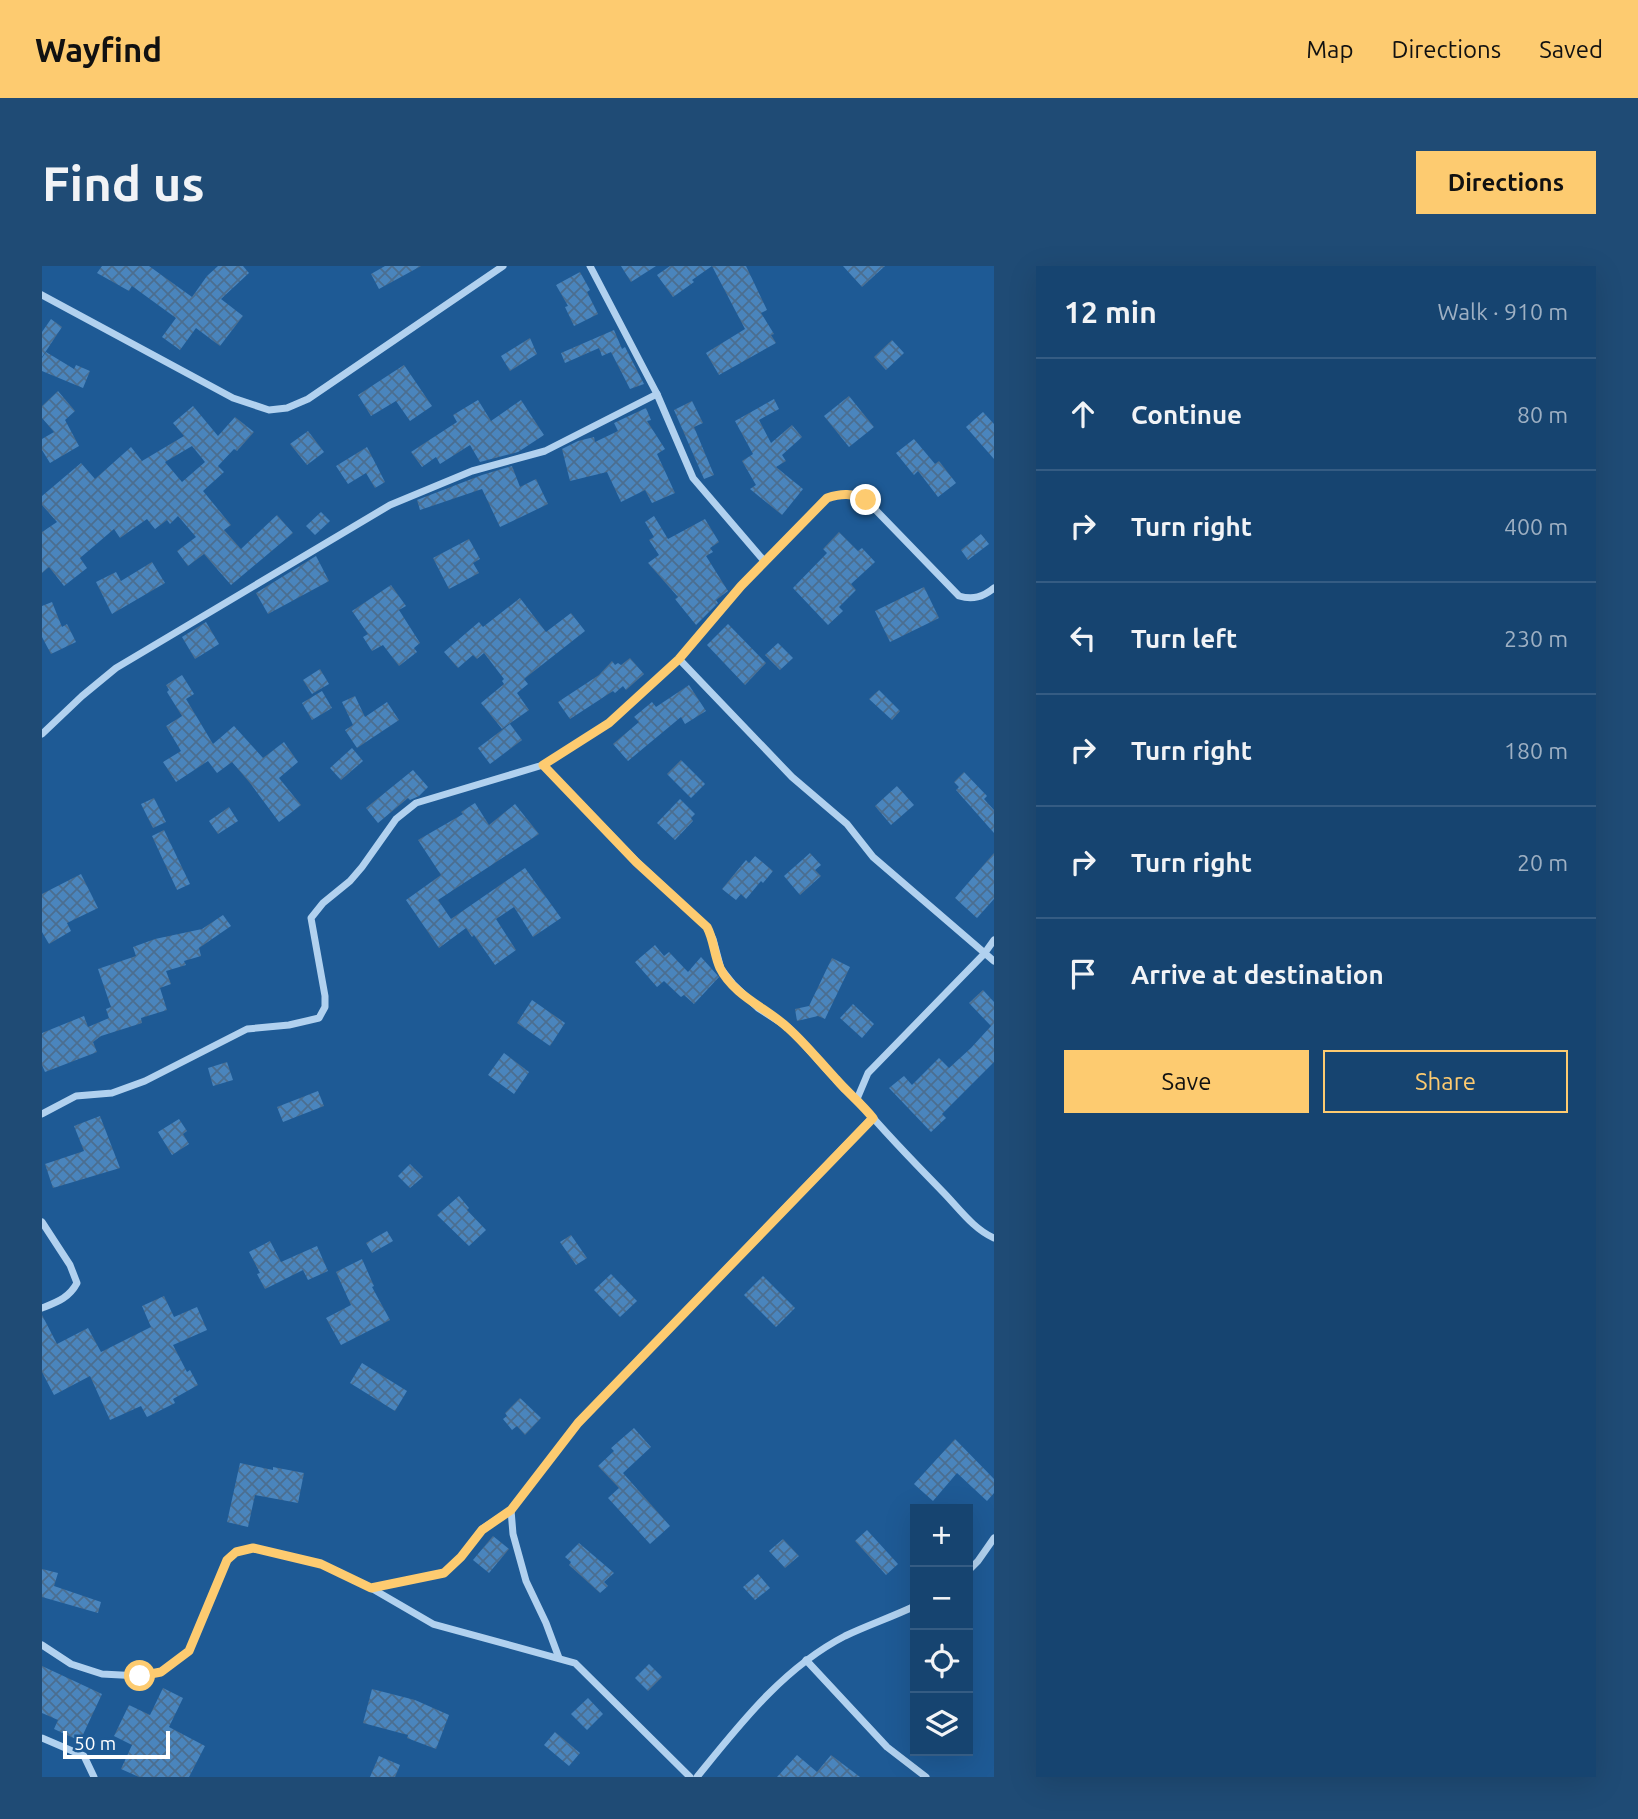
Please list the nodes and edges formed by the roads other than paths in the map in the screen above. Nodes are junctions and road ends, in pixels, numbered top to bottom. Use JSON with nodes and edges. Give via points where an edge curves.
{"nodes":[{"id":1,"x":503,"y":266,"type":"edge"},
{"id":2,"x":590,"y":266,"type":"edge"},
{"id":3,"x":42,"y":295,"type":"edge"},
{"id":4,"x":657,"y":394,"type":"junction"},
{"id":5,"x":765,"y":562,"type":"junction"},
{"id":6,"x":994,"y":587,"type":"edge"},
{"id":7,"x":987,"y":593,"type":"junction"},
{"id":8,"x":994,"y":600,"type":"edge"},
{"id":9,"x":679,"y":659,"type":"junction"},
{"id":10,"x":42,"y":734,"type":"edge"},
{"id":11,"x":543,"y":765,"type":"junction"},
{"id":12,"x":994,"y":940,"type":"edge"},
{"id":13,"x":984,"y":954,"type":"junction"},
{"id":14,"x":994,"y":961,"type":"edge"},
{"id":15,"x":857,"y":1098,"type":"junction"},
{"id":16,"x":42,"y":1114,"type":"edge"},
{"id":17,"x":873,"y":1118,"type":"junction"},
{"id":18,"x":42,"y":1222,"type":"edge"},
{"id":19,"x":994,"y":1238,"type":"edge"},
{"id":20,"x":42,"y":1308,"type":"edge"},
{"id":21,"x":511,"y":1510,"type":"junction"},
{"id":22,"x":994,"y":1538,"type":"edge"},
{"id":23,"x":972,"y":1567,"type":"edge"},
{"id":24,"x":371,"y":1588,"type":"junction"},
{"id":25,"x":910,"y":1608,"type":"edge"},
{"id":26,"x":42,"y":1645,"type":"edge"},
{"id":27,"x":559,"y":1658,"type":"junction"},
{"id":28,"x":806,"y":1660,"type":"junction"},
{"id":29,"x":42,"y":1738,"type":"edge"},
{"id":30,"x":94,"y":1777,"type":"edge"},
{"id":31,"x":690,"y":1777,"type":"edge"},
{"id":32,"x":697,"y":1777,"type":"edge"},
{"id":33,"x":926,"y":1777,"type":"edge"}],
"edges":[{"from":1,"to":3,"type":"street","via":[[308,399],[269,410],[233,398]]},
{"from":2,"to":4,"type":"street"},
{"from":4,"to":5,"type":"street","via":[[694,478]]},
{"from":4,"to":10,"type":"street","via":[[545,451],[472,471],[390,505],[116,668]]},
{"from":5,"to":7,"type":"street","via":[[827,498],[856,495],[959,596],[971,600]]},
{"from":5,"to":9,"type":"street"},
{"from":6,"to":7,"type":"street"},
{"from":7,"to":8,"type":"street"},
{"from":9,"to":11,"type":"street","via":[[609,723]]},
{"from":9,"to":13,"type":"street","via":[[792,777],[847,824],[873,857]]},
{"from":11,"to":15,"type":"street","via":[[636,862],[707,927],[720,969],[733,984],[789,1028]]},
{"from":11,"to":16,"type":"street","via":[[416,803],[396,819],[350,881],[311,918],[325,996],[319,1018],[247,1029],[145,1081],[111,1093],[76,1096]]},
{"from":12,"to":13,"type":"street"},
{"from":13,"to":14,"type":"street"},
{"from":13,"to":15,"type":"street","via":[[868,1073]]},
{"from":15,"to":17,"type":"street"},
{"from":17,"to":19,"type":"street","via":[[984,1234]]},
{"from":17,"to":21,"type":"street","via":[[578,1423]]},
{"from":18,"to":20,"type":"street","via":[[70,1265],[76,1283],[62,1300]]},
{"from":21,"to":24,"type":"street","via":[[482,1530],[444,1573]]},
{"from":21,"to":27,"type":"street","via":[[526,1581]]},
{"from":22,"to":23,"type":"street"},
{"from":24,"to":26,"type":"street","via":[[321,1564],[253,1548],[227,1560],[189,1651],[161,1672],[102,1674],[71,1664]]},
{"from":24,"to":27,"type":"street","via":[[433,1623]]},
{"from":25,"to":28,"type":"street","via":[[845,1636]]},
{"from":27,"to":31,"type":"street","via":[[575,1663],[589,1675]]},
{"from":28,"to":32,"type":"street","via":[[756,1704]]},
{"from":28,"to":33,"type":"street","via":[[887,1747]]},
{"from":29,"to":30,"type":"street","via":[[84,1756]]}]}
